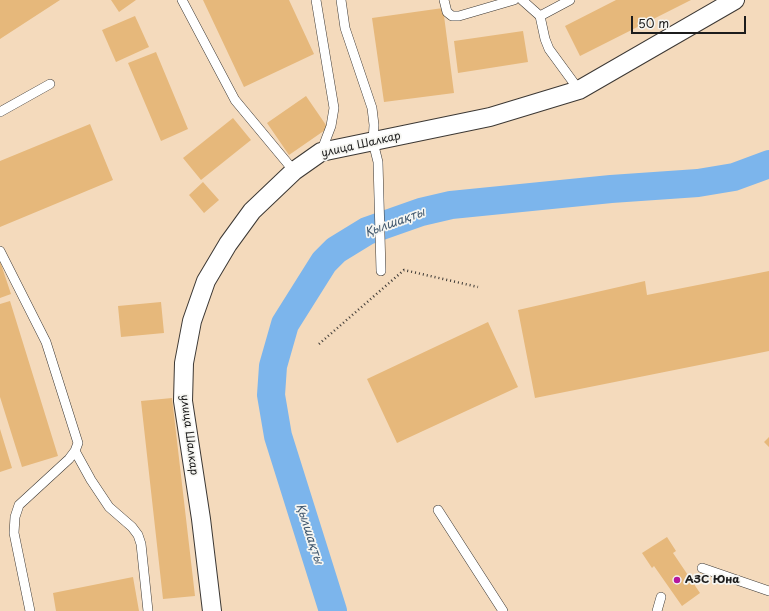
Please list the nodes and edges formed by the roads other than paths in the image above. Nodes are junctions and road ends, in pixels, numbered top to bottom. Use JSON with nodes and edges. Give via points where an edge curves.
{"nodes":[{"id":1,"x":182,"y":0,"type":"edge"},
{"id":2,"x":316,"y":0,"type":"edge"},
{"id":3,"x":341,"y":0,"type":"edge"},
{"id":4,"x":444,"y":0,"type":"edge"},
{"id":5,"x":514,"y":0,"type":"edge"},
{"id":6,"x":522,"y":0,"type":"edge"},
{"id":7,"x":570,"y":0,"type":"edge"},
{"id":8,"x":735,"y":0,"type":"edge"},
{"id":9,"x":540,"y":16,"type":"junction"},
{"id":10,"x":50,"y":84,"type":"dead end"},
{"id":11,"x":579,"y":90,"type":"junction"},
{"id":12,"x":0,"y":112,"type":"edge"},
{"id":13,"x":373,"y":142,"type":"junction"},
{"id":14,"x":321,"y":152,"type":"junction"},
{"id":15,"x":294,"y":171,"type":"junction"},
{"id":16,"x":0,"y":251,"type":"edge"},
{"id":17,"x":381,"y":271,"type":"dead end"},
{"id":18,"x":76,"y":451,"type":"junction"},
{"id":19,"x":438,"y":510,"type":"dead end"},
{"id":20,"x":702,"y":568,"type":"dead end"},
{"id":21,"x":769,"y":591,"type":"edge"},
{"id":22,"x":661,"y":597,"type":"dead end"},
{"id":23,"x":30,"y":611,"type":"edge"},
{"id":24,"x":148,"y":611,"type":"edge"},
{"id":25,"x":212,"y":611,"type":"edge"},
{"id":26,"x":503,"y":611,"type":"edge"},
{"id":27,"x":657,"y":611,"type":"edge"}],
"edges":[{"from":1,"to":15,"type":"lane","via":[[235,100]]},
{"from":2,"to":14,"type":"lane","via":[[334,108],[331,126]]},
{"from":3,"to":13,"type":"lane","via":[[345,28],[372,108]]},
{"from":4,"to":5,"type":"lane","via":[[447,12],[452,16]]},
{"from":6,"to":9,"type":"lane"},
{"from":7,"to":9,"type":"lane"},
{"from":8,"to":11,"type":"street","name":"улица Шалкар"},
{"from":9,"to":11,"type":"lane","via":[[549,49]]},
{"from":10,"to":12,"type":"lane"},
{"from":11,"to":13,"type":"street","name":"улица Шалкар","via":[[490,117]]},
{"from":13,"to":14,"type":"street","name":"улица Шалкар"},
{"from":13,"to":17,"type":"lane","via":[[378,162]]},
{"from":14,"to":15,"type":"street","name":"улица Шалкар"},
{"from":15,"to":25,"type":"street","name":"улица Шалкар","via":[[252,211],[206,281],[192,321],[184,363],[184,401]]},
{"from":16,"to":18,"type":"lane","via":[[46,342],[78,443]]},
{"from":18,"to":23,"type":"lane","via":[[19,505],[15,517],[14,533]]},
{"from":18,"to":24,"type":"lane","via":[[91,480],[109,506],[138,535]]},
{"from":19,"to":26,"type":"lane"},
{"from":20,"to":21,"type":"lane"},
{"from":22,"to":27,"type":"lane"}]}
